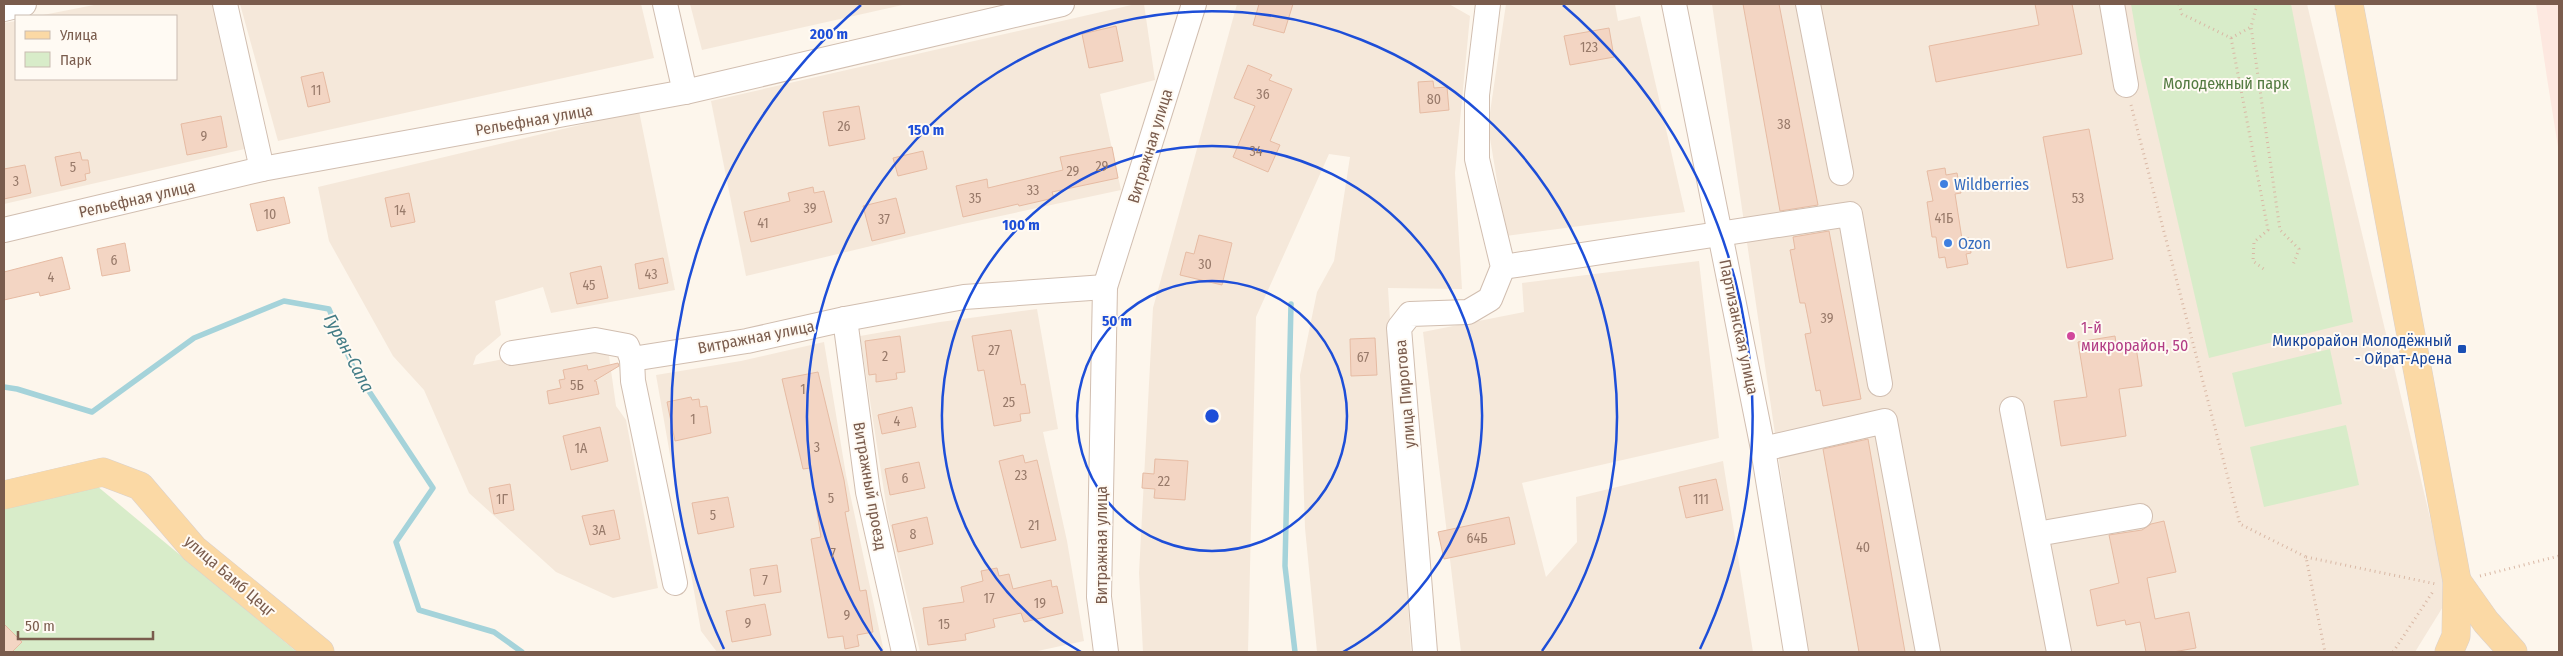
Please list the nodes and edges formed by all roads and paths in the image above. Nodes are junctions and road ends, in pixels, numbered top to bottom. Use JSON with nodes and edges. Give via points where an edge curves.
{"nodes":[{"id":1,"x":24,"y":4,"type":"edge"},
{"id":2,"x":225,"y":4,"type":"edge"},
{"id":3,"x":665,"y":4,"type":"edge"},
{"id":4,"x":1062,"y":4,"type":"edge"},
{"id":5,"x":1194,"y":4,"type":"edge"},
{"id":6,"x":1488,"y":4,"type":"edge"},
{"id":7,"x":1674,"y":4,"type":"edge"},
{"id":8,"x":1808,"y":4,"type":"edge"},
{"id":9,"x":2112,"y":4,"type":"edge"},
{"id":10,"x":2179,"y":4,"type":"edge"},
{"id":11,"x":2257,"y":4,"type":"edge"},
{"id":12,"x":2349,"y":4,"type":"edge"},
{"id":13,"x":4,"y":9,"type":"edge"},
{"id":14,"x":2251,"y":27,"type":"junction"},
{"id":15,"x":2230,"y":38,"type":"junction"},
{"id":16,"x":2126,"y":85,"type":"joint"},
{"id":17,"x":685,"y":92,"type":"junction"},
{"id":18,"x":262,"y":169,"type":"junction"},
{"id":19,"x":1841,"y":173,"type":"dead end"},
{"id":20,"x":4,"y":230,"type":"edge"},
{"id":21,"x":1720,"y":235,"type":"junction"},
{"id":22,"x":2293,"y":265,"type":"dead end"},
{"id":23,"x":1503,"y":266,"type":"junction"},
{"id":24,"x":2265,"y":270,"type":"dead end"},
{"id":25,"x":1105,"y":287,"type":"junction"},
{"id":26,"x":845,"y":319,"type":"junction"},
{"id":27,"x":512,"y":354,"type":"dead end"},
{"id":28,"x":632,"y":359,"type":"junction"},
{"id":29,"x":1880,"y":384,"type":"dead end"},
{"id":30,"x":2012,"y":409,"type":"dead end"},
{"id":31,"x":1764,"y":449,"type":"junction"},
{"id":32,"x":4,"y":495,"type":"edge"},
{"id":33,"x":2140,"y":516,"type":"dead end"},
{"id":34,"x":2038,"y":534,"type":"junction"},
{"id":35,"x":2559,"y":556,"type":"edge"},
{"id":36,"x":2306,"y":557,"type":"junction"},
{"id":37,"x":2466,"y":579,"type":"junction"},
{"id":38,"x":675,"y":583,"type":"dead end"},
{"id":39,"x":320,"y":652,"type":"edge"},
{"id":40,"x":904,"y":652,"type":"edge"},
{"id":41,"x":1106,"y":652,"type":"edge"},
{"id":42,"x":1425,"y":652,"type":"edge"},
{"id":43,"x":1796,"y":652,"type":"edge"},
{"id":44,"x":1928,"y":652,"type":"edge"},
{"id":45,"x":2059,"y":652,"type":"edge"},
{"id":46,"x":2325,"y":652,"type":"edge"},
{"id":47,"x":2393,"y":652,"type":"edge"},
{"id":48,"x":2449,"y":652,"type":"edge"},
{"id":49,"x":2513,"y":652,"type":"edge"}],
"edges":[{"from":1,"to":13,"type":"street"},
{"from":2,"to":18,"type":"street"},
{"from":3,"to":17,"type":"street"},
{"from":4,"to":17,"type":"street","name":"Рельефная улица"},
{"from":5,"to":25,"type":"street","name":"Витражная улица"},
{"from":6,"to":23,"type":"street","via":[[1477,95],[1477,159]]},
{"from":7,"to":21,"type":"street","name":"Партизанская улица"},
{"from":8,"to":19,"type":"street"},
{"from":9,"to":16,"type":"street"},
{"from":10,"to":15,"type":"path","via":[[2182,14]]},
{"from":11,"to":14,"type":"path"},
{"from":12,"to":37,"type":"main road"},
{"from":14,"to":15,"type":"path"},
{"from":14,"to":22,"type":"path","via":[[2280,230],[2299,248]]},
{"from":15,"to":24,"type":"path","via":[[2268,230],[2254,242],[2254,261]]},
{"from":16,"to":36,"type":"path","via":[[2240,524]]},
{"from":17,"to":18,"type":"street","name":"Рельефная улица"},
{"from":18,"to":20,"type":"street","name":"Рельефная улица"},
{"from":21,"to":23,"type":"street"},
{"from":21,"to":29,"type":"street","via":[[1850,214]]},
{"from":21,"to":31,"type":"street","name":"Партизанская улица"},
{"from":23,"to":42,"type":"street","name":"улица Пирогова","via":[[1490,299],[1468,312],[1410,314],[1399,328]]},
{"from":25,"to":26,"type":"street","name":"Витражная улица","via":[[964,297]]},
{"from":25,"to":41,"type":"street","name":"Витражная улица","via":[[1099,597]]},
{"from":26,"to":28,"type":"street","name":"Витражная улица","via":[[747,341]]},
{"from":26,"to":40,"type":"street","name":"Витражный проезд","via":[[868,492]]},
{"from":27,"to":28,"type":"street","via":[[595,340],[627,346]]},
{"from":28,"to":38,"type":"street","via":[[633,381]]},
{"from":30,"to":34,"type":"street"},
{"from":31,"to":43,"type":"street","name":"Партизанская улица"},
{"from":31,"to":44,"type":"street","via":[[1885,421]]},
{"from":32,"to":39,"type":"main road","name":"улица Бамб Цецг","via":[[103,472],[140,486],[194,549]]},
{"from":33,"to":34,"type":"street"},
{"from":34,"to":45,"type":"street"},
{"from":35,"to":37,"type":"path"},
{"from":36,"to":46,"type":"path"},
{"from":36,"to":47,"type":"path","via":[[2438,584]]},
{"from":37,"to":48,"type":"main road","via":[[2456,636]]},
{"from":37,"to":49,"type":"main road","via":[[2486,622]]}]}
